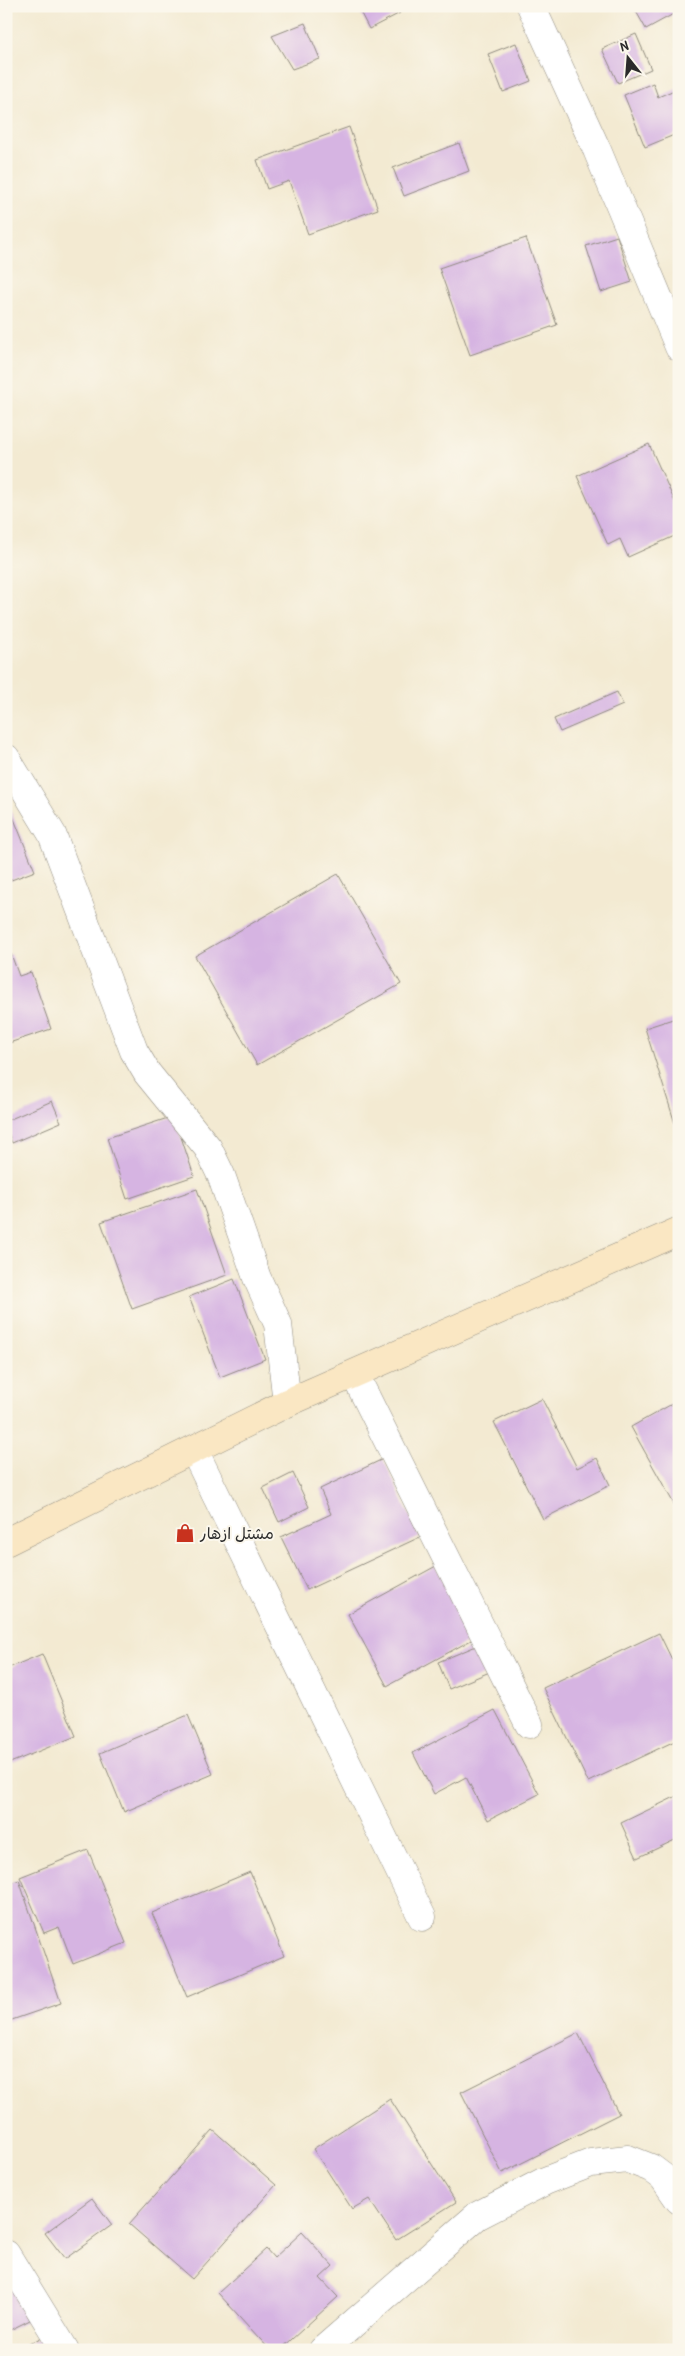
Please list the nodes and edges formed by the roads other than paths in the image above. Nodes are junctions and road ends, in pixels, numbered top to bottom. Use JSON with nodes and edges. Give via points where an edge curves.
{"nodes":[{"id":1,"x":531,"y":6,"type":"edge"},
{"id":2,"x":679,"y":347,"type":"edge"},
{"id":3,"x":6,"y":758,"type":"edge"},
{"id":4,"x":679,"y":1231,"type":"edge"},
{"id":5,"x":355,"y":1375,"type":"junction"},
{"id":6,"x":287,"y":1404,"type":"junction"},
{"id":7,"x":194,"y":1450,"type":"junction"},
{"id":8,"x":6,"y":1542,"type":"edge"},
{"id":9,"x":529,"y":1724,"type":"dead end"},
{"id":10,"x":422,"y":1918,"type":"dead end"},
{"id":11,"x":679,"y":2200,"type":"edge"},
{"id":12,"x":6,"y":2254,"type":"edge"},
{"id":13,"x":65,"y":2350,"type":"edge"},
{"id":14,"x":323,"y":2350,"type":"edge"}],
"edges":[{"from":1,"to":2,"type":"street","via":[[597,150]]},
{"from":3,"to":6,"type":"street","via":[[52,834],[134,1051],[147,1073],[208,1148],[222,1175],[257,1278],[278,1324]]},
{"from":4,"to":5,"type":"street"},
{"from":5,"to":6,"type":"street"},
{"from":5,"to":9,"type":"street"},
{"from":6,"to":7,"type":"street"},
{"from":7,"to":8,"type":"street"},
{"from":7,"to":10,"type":"street"},
{"from":11,"to":14,"type":"street","via":[[663,2177],[651,2168],[628,2159],[591,2163],[545,2181],[477,2216]]},
{"from":12,"to":13,"type":"street"}]}
